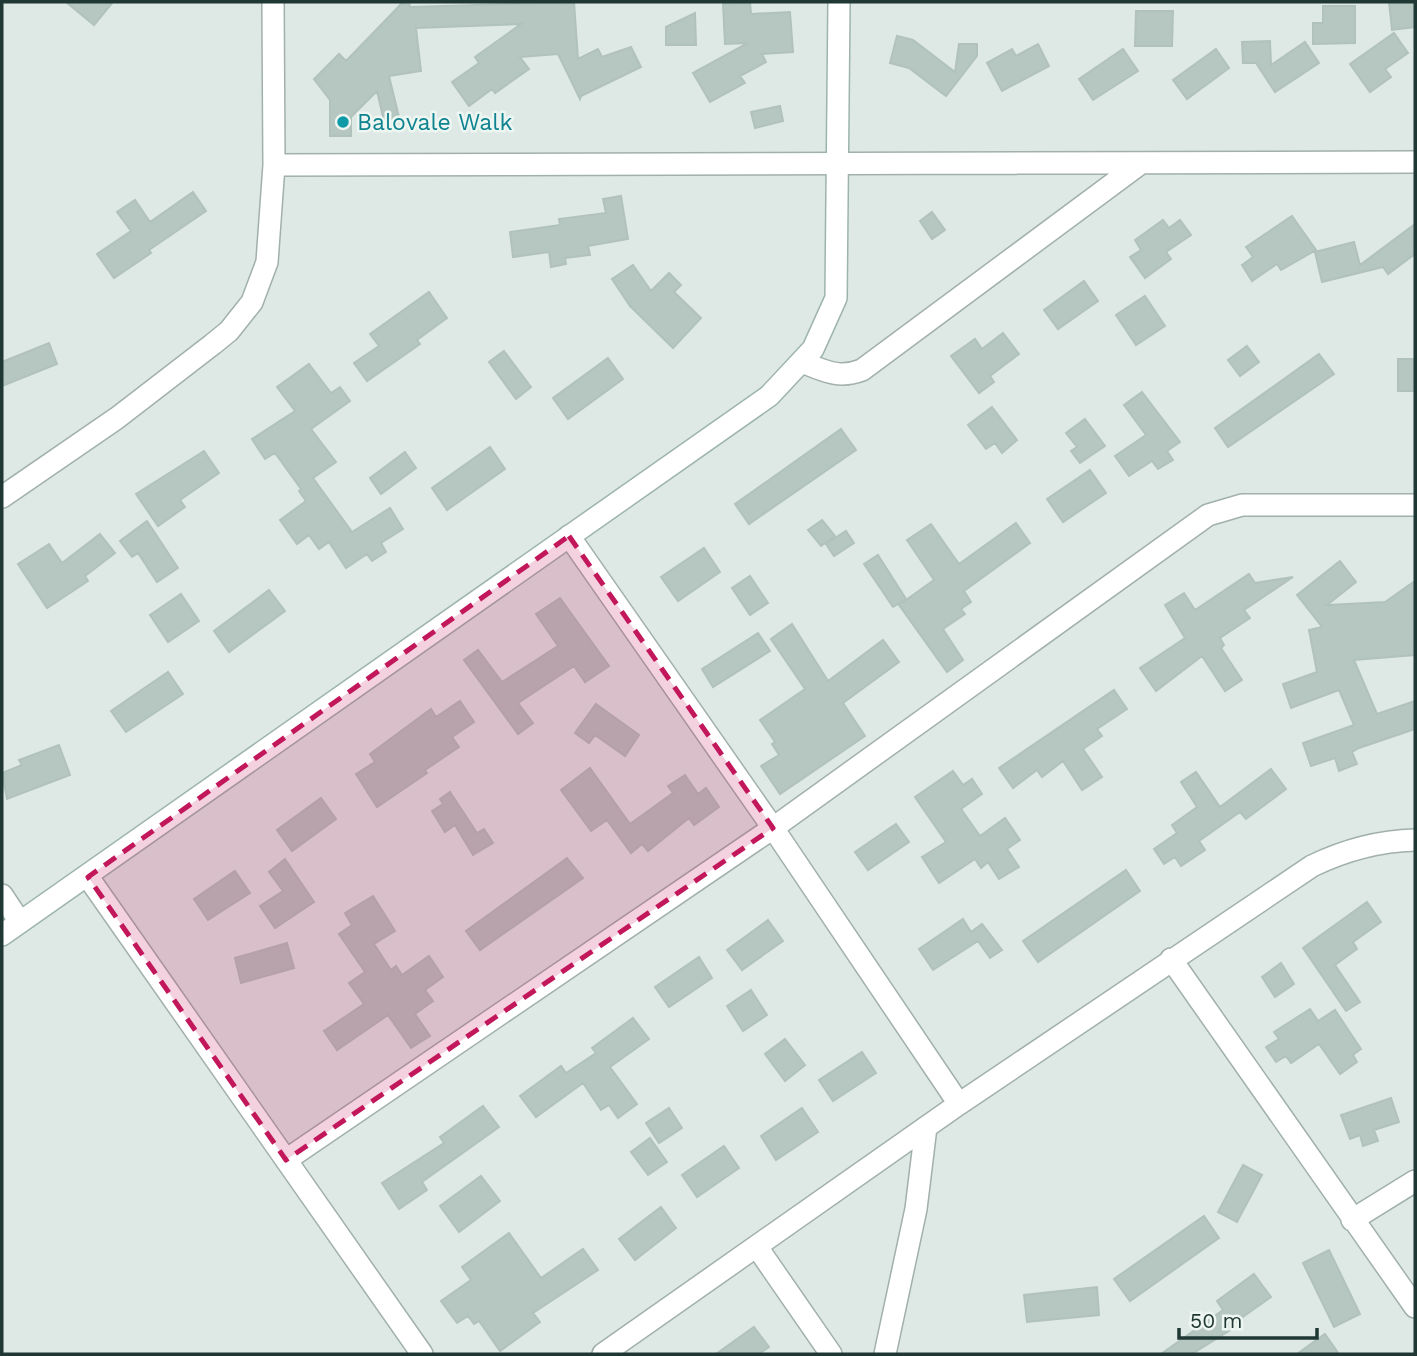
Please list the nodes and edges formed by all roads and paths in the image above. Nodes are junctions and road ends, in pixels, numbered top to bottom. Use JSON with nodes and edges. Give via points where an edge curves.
{"nodes":[{"id":1,"x":273,"y":2,"type":"edge"},
{"id":2,"x":839,"y":2,"type":"edge"},
{"id":3,"x":1415,"y":162,"type":"edge"},
{"id":4,"x":839,"y":163,"type":"junction"},
{"id":5,"x":1142,"y":163,"type":"junction"},
{"id":6,"x":274,"y":165,"type":"junction"},
{"id":7,"x":802,"y":362,"type":"junction"},
{"id":8,"x":2,"y":497,"type":"edge"},
{"id":9,"x":1415,"y":505,"type":"edge"},
{"id":10,"x":569,"y":536,"type":"junction"},
{"id":11,"x":773,"y":828,"type":"junction"},
{"id":12,"x":1415,"y":840,"type":"edge"},
{"id":13,"x":88,"y":877,"type":"junction"},
{"id":14,"x":2,"y":895,"type":"edge"},
{"id":15,"x":20,"y":922,"type":"junction"},
{"id":16,"x":2,"y":935,"type":"edge"},
{"id":17,"x":1171,"y":959,"type":"junction"},
{"id":18,"x":958,"y":1104,"type":"junction"},
{"id":19,"x":926,"y":1127,"type":"junction"},
{"id":20,"x":286,"y":1160,"type":"junction"},
{"id":21,"x":1415,"y":1181,"type":"edge"},
{"id":22,"x":1352,"y":1220,"type":"junction"},
{"id":23,"x":757,"y":1247,"type":"junction"},
{"id":24,"x":1415,"y":1307,"type":"edge"},
{"id":25,"x":422,"y":1354,"type":"edge"},
{"id":26,"x":603,"y":1354,"type":"edge"},
{"id":27,"x":831,"y":1354,"type":"edge"},
{"id":28,"x":886,"y":1354,"type":"edge"}],
"edges":[{"from":1,"to":6,"type":"street"},
{"from":2,"to":4,"type":"street"},
{"from":3,"to":5,"type":"street"},
{"from":4,"to":5,"type":"street"},
{"from":4,"to":6,"type":"street"},
{"from":4,"to":7,"type":"street","via":[[836,298]]},
{"from":5,"to":7,"type":"street","via":[[862,370],[848,376],[833,375]]},
{"from":6,"to":8,"type":"street","via":[[267,262],[262,281],[241,317],[117,418]]},
{"from":7,"to":10,"type":"street","via":[[769,396]]},
{"from":9,"to":11,"type":"street","via":[[1242,505],[1208,515]]},
{"from":10,"to":11,"type":"street"},
{"from":10,"to":13,"type":"street"},
{"from":11,"to":18,"type":"street"},
{"from":11,"to":20,"type":"street"},
{"from":12,"to":17,"type":"street","via":[[1377,844],[1331,857]]},
{"from":13,"to":15,"type":"street"},
{"from":13,"to":20,"type":"street"},
{"from":14,"to":15,"type":"street"},
{"from":15,"to":16,"type":"street"},
{"from":17,"to":18,"type":"street"},
{"from":17,"to":22,"type":"street"},
{"from":18,"to":19,"type":"street"},
{"from":19,"to":23,"type":"street"},
{"from":19,"to":28,"type":"street","via":[[916,1209]]},
{"from":20,"to":25,"type":"street"},
{"from":21,"to":22,"type":"street"},
{"from":22,"to":24,"type":"street"},
{"from":23,"to":26,"type":"street"},
{"from":23,"to":27,"type":"street"}]}
